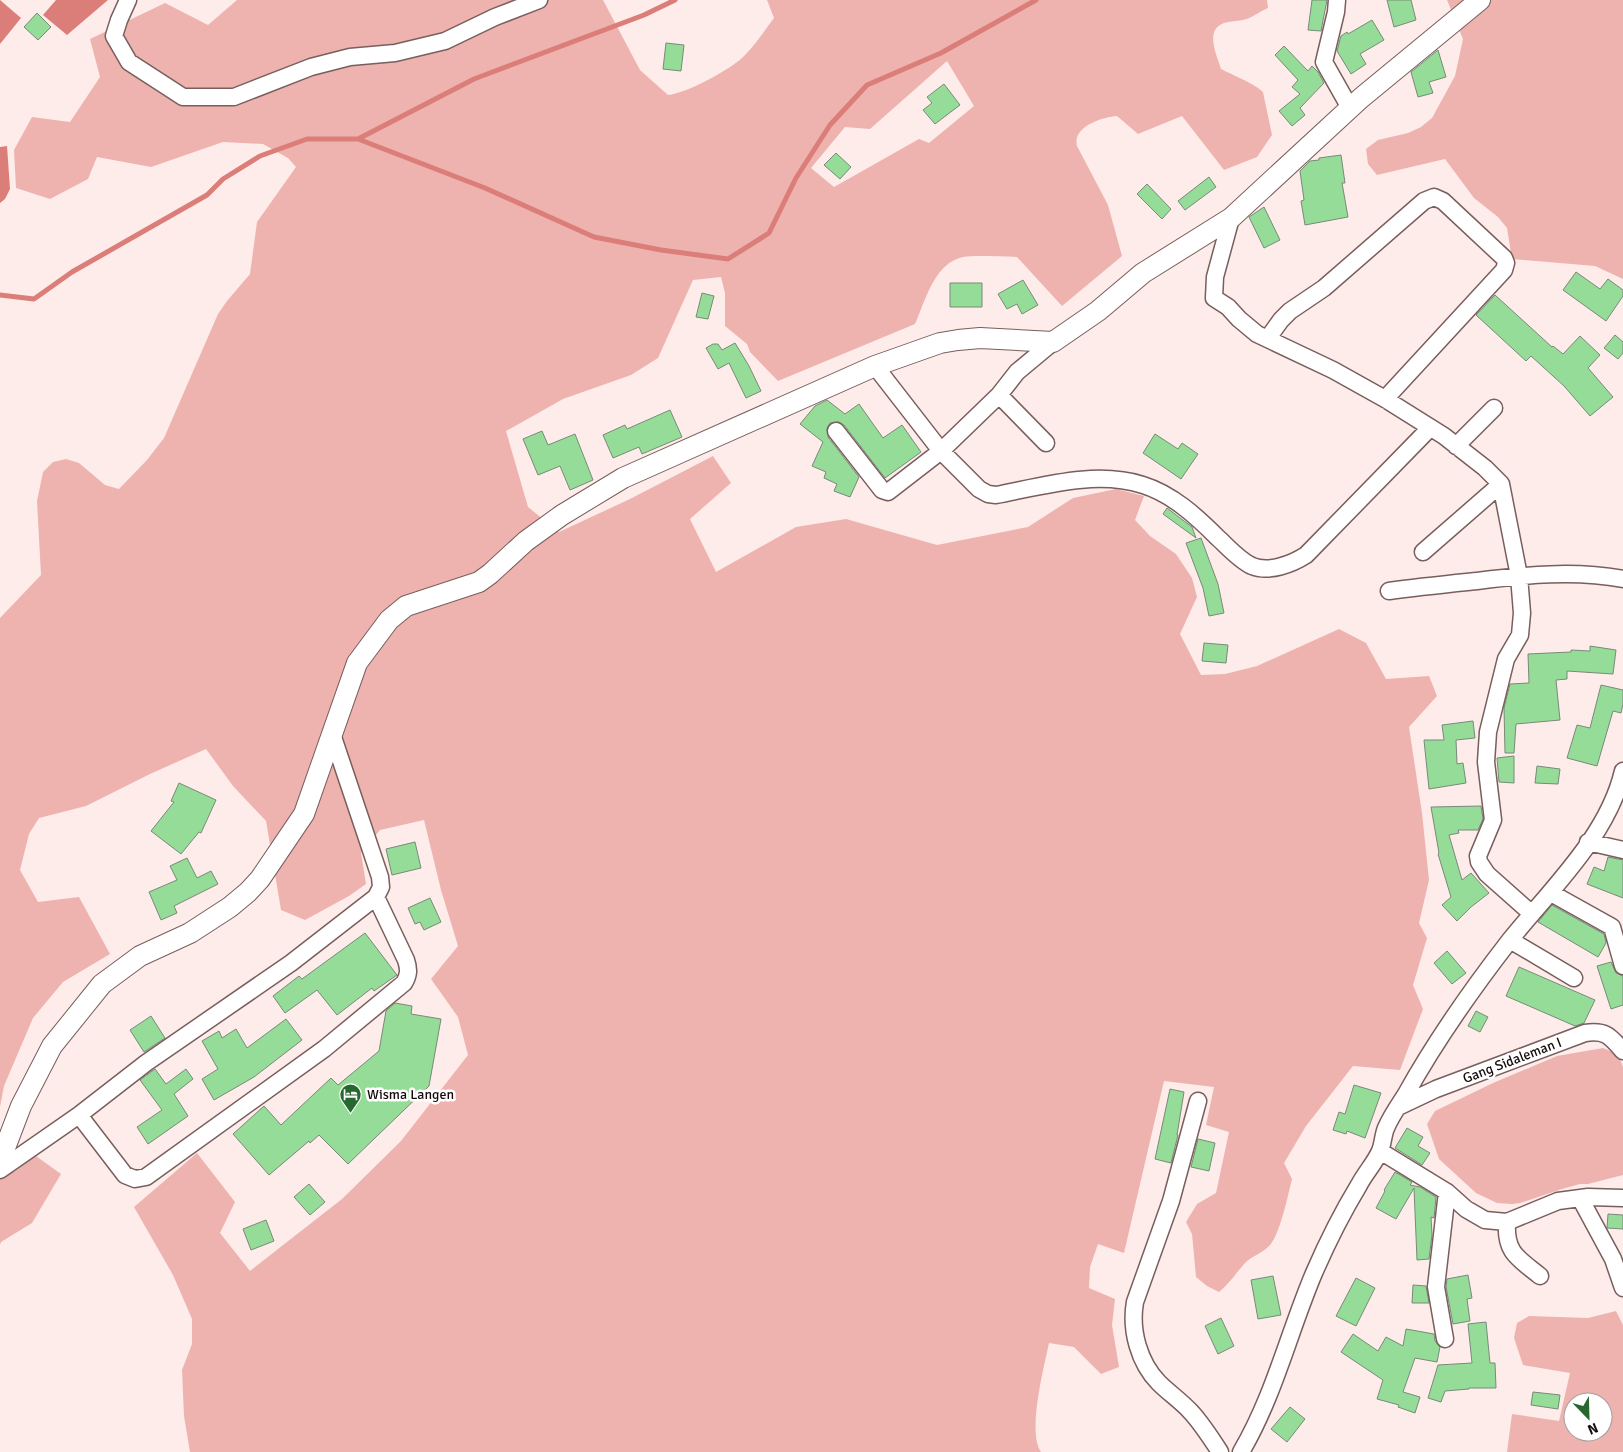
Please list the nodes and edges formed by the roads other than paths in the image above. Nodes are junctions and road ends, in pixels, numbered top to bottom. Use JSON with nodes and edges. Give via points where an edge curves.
{"nodes":[{"id":1,"x":128,"y":0,"type":"edge"},
{"id":2,"x":539,"y":0,"type":"edge"},
{"id":3,"x":1337,"y":0,"type":"edge"},
{"id":4,"x":1480,"y":0,"type":"edge"},
{"id":5,"x":1350,"y":108,"type":"junction"},
{"id":6,"x":1231,"y":218,"type":"junction"},
{"id":7,"x":1268,"y":338,"type":"junction"},
{"id":8,"x":1052,"y":342,"type":"junction"},
{"id":9,"x":875,"y":366,"type":"junction"},
{"id":10,"x":999,"y":395,"type":"junction"},
{"id":11,"x":1385,"y":399,"type":"junction"},
{"id":12,"x":1494,"y":408,"type":"dead end"},
{"id":13,"x":1430,"y":428,"type":"junction"},
{"id":14,"x":836,"y":431,"type":"dead end"},
{"id":15,"x":1046,"y":442,"type":"dead end"},
{"id":16,"x":1456,"y":446,"type":"junction"},
{"id":17,"x":941,"y":451,"type":"junction"},
{"id":18,"x":1500,"y":484,"type":"junction"},
{"id":19,"x":1423,"y":552,"type":"dead end"},
{"id":20,"x":1519,"y":576,"type":"junction"},
{"id":21,"x":1623,"y":579,"type":"edge"},
{"id":22,"x":1389,"y":591,"type":"dead end"},
{"id":23,"x":332,"y":734,"type":"junction"},
{"id":24,"x":1622,"y":779,"type":"edge"},
{"id":25,"x":1588,"y":842,"type":"junction"},
{"id":26,"x":1623,"y":850,"type":"edge"},
{"id":27,"x":1551,"y":893,"type":"junction"},
{"id":28,"x":376,"y":897,"type":"junction"},
{"id":29,"x":1532,"y":914,"type":"junction"},
{"id":30,"x":1510,"y":940,"type":"junction"},
{"id":31,"x":1623,"y":966,"type":"edge"},
{"id":32,"x":1574,"y":978,"type":"dead end"},
{"id":33,"x":1622,"y":1050,"type":"edge"},
{"id":34,"x":1198,"y":1101,"type":"dead end"},
{"id":35,"x":1398,"y":1108,"type":"junction"},
{"id":36,"x":79,"y":1115,"type":"junction"},
{"id":37,"x":1380,"y":1152,"type":"junction"},
{"id":38,"x":0,"y":1161,"type":"edge"},
{"id":39,"x":0,"y":1170,"type":"edge"},
{"id":40,"x":1447,"y":1192,"type":"junction"},
{"id":41,"x":1580,"y":1198,"type":"junction"},
{"id":42,"x":1623,"y":1198,"type":"edge"},
{"id":43,"x":1507,"y":1222,"type":"junction"},
{"id":44,"x":1540,"y":1276,"type":"dead end"},
{"id":45,"x":1623,"y":1288,"type":"edge"},
{"id":46,"x":1445,"y":1339,"type":"dead end"},
{"id":47,"x":1249,"y":1449,"type":"edge"},
{"id":48,"x":1220,"y":1452,"type":"edge"}],
"edges":[{"from":1,"to":2,"type":"street","via":[[114,36],[130,62],[183,97],[234,97],[310,67],[445,41]]},
{"from":3,"to":5,"type":"street","via":[[1324,62]]},
{"from":4,"to":5,"type":"street"},
{"from":5,"to":6,"type":"street"},
{"from":6,"to":7,"type":"street","via":[[1215,277],[1214,298],[1256,334]]},
{"from":6,"to":8,"type":"street","via":[[1144,273],[1098,311]]},
{"from":7,"to":11,"type":"street"},
{"from":7,"to":11,"type":"street","via":[[1290,311],[1324,288],[1424,201],[1434,197],[1442,201],[1504,258],[1504,270]]},
{"from":8,"to":9,"type":"street","via":[[958,340],[940,343]]},
{"from":8,"to":10,"type":"street","via":[[1017,372]]},
{"from":9,"to":17,"type":"street"},
{"from":9,"to":23,"type":"street","via":[[623,478],[526,541],[479,582],[406,606],[390,620],[358,663]]},
{"from":10,"to":15,"type":"street"},
{"from":10,"to":17,"type":"street"},
{"from":11,"to":13,"type":"street"},
{"from":12,"to":16,"type":"street"},
{"from":13,"to":16,"type":"street"},
{"from":13,"to":17,"type":"street","via":[[1306,555],[1272,568],[1251,566],[1184,508],[1142,485],[1090,479],[996,496],[979,489]]},
{"from":14,"to":17,"type":"street","via":[[882,490],[888,492]]},
{"from":16,"to":18,"type":"street","via":[[1486,468]]},
{"from":18,"to":19,"type":"street"},
{"from":18,"to":20,"type":"street"},
{"from":20,"to":21,"type":"street","via":[[1576,574]]},
{"from":20,"to":22,"type":"street"},
{"from":20,"to":29,"type":"street","via":[[1520,635],[1506,659],[1488,732],[1486,762],[1493,820],[1478,856],[1487,874]]},
{"from":23,"to":28,"type":"street","via":[[380,877],[381,887]]},
{"from":23,"to":38,"type":"street","via":[[304,814],[260,879],[230,907],[190,933],[140,956],[102,984],[52,1046],[21,1106]]},
{"from":24,"to":25,"type":"street"},
{"from":25,"to":26,"type":"street"},
{"from":25,"to":27,"type":"street"},
{"from":27,"to":29,"type":"street"},
{"from":27,"to":31,"type":"street","via":[[1612,927]]},
{"from":28,"to":36,"type":"street","via":[[291,963],[146,1063]]},
{"from":28,"to":36,"type":"street","via":[[406,960],[408,976],[404,983],[324,1050],[146,1177],[135,1179],[125,1175]]},
{"from":29,"to":30,"type":"street"},
{"from":30,"to":32,"type":"street"},
{"from":30,"to":35,"type":"street","via":[[1446,1028]]},
{"from":33,"to":35,"type":"street","name":"Gang Sidaleman I","via":[[1609,1036],[1597,1031],[1585,1033],[1436,1089]]},
{"from":34,"to":48,"type":"street","via":[[1172,1201],[1135,1302],[1134,1325],[1137,1344],[1150,1372],[1190,1411]]},
{"from":35,"to":37,"type":"street","via":[[1386,1129]]},
{"from":36,"to":39,"type":"street"},
{"from":37,"to":40,"type":"street"},
{"from":37,"to":47,"type":"street","via":[[1336,1225],[1314,1274]]},
{"from":40,"to":43,"type":"street","via":[[1477,1217]]},
{"from":40,"to":46,"type":"street","via":[[1436,1288]]},
{"from":41,"to":42,"type":"street"},
{"from":41,"to":43,"type":"street","via":[[1558,1201]]},
{"from":41,"to":45,"type":"street","via":[[1613,1259]]},
{"from":43,"to":44,"type":"street","via":[[1508,1244],[1516,1256]]}]}
